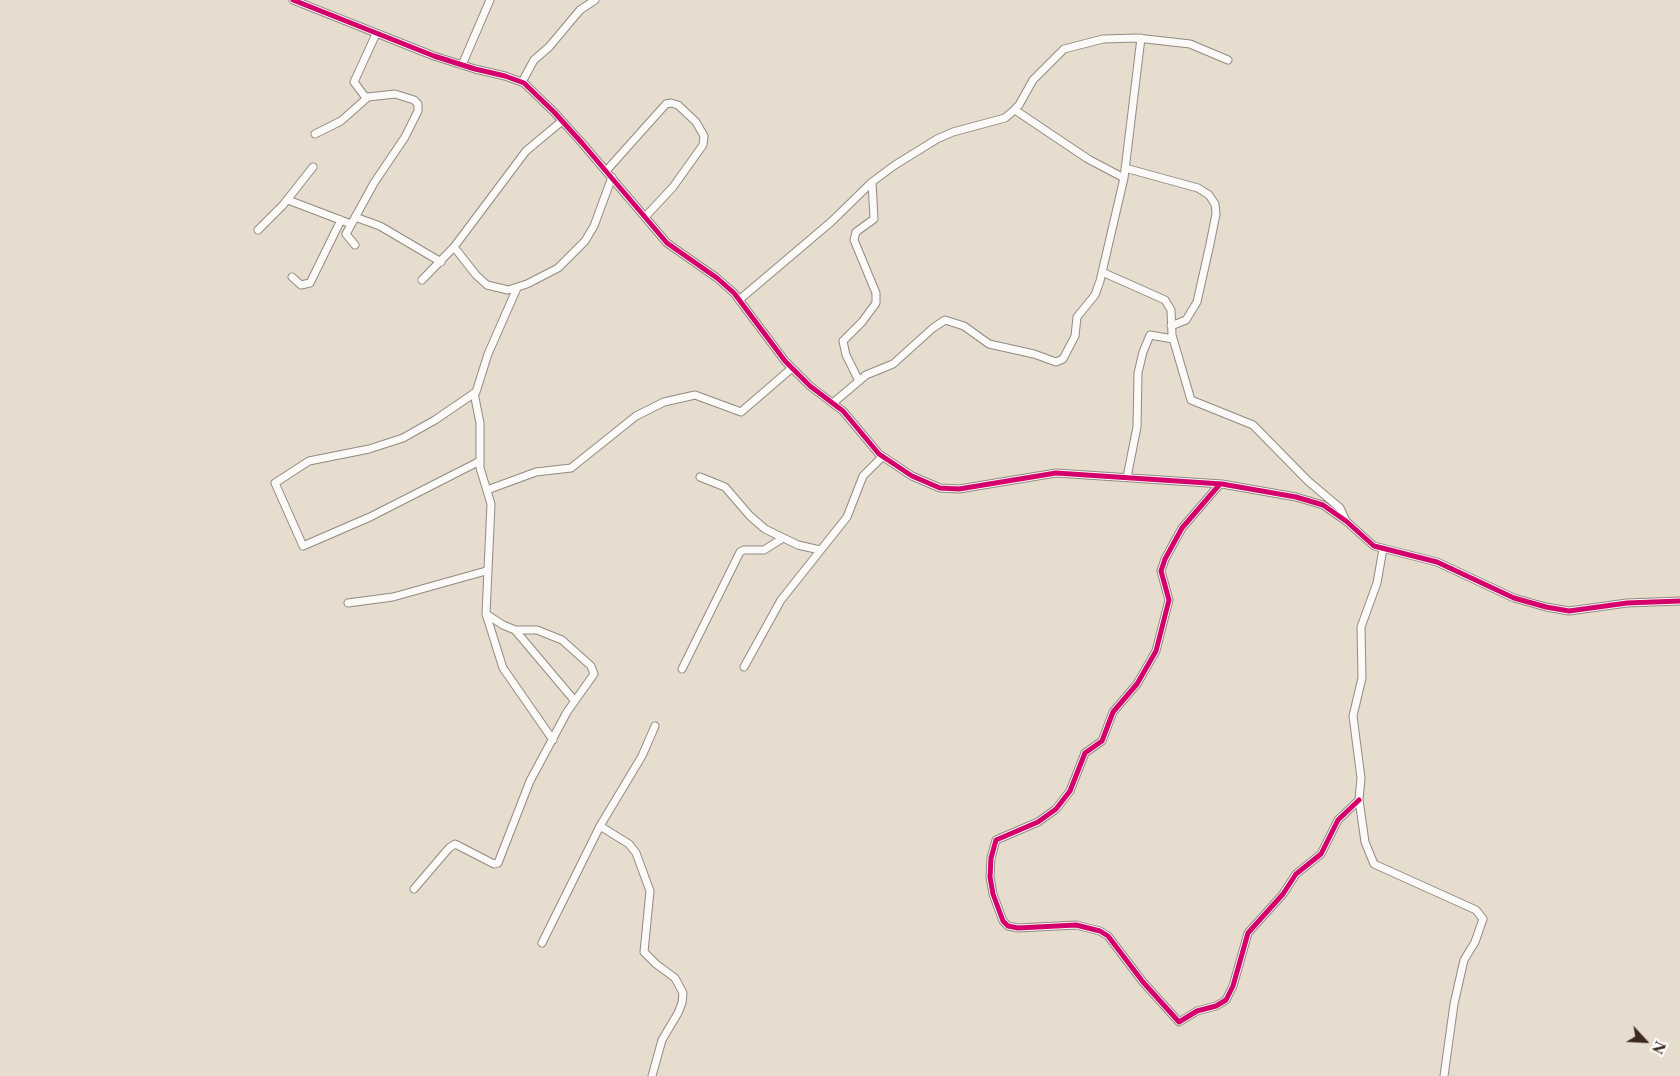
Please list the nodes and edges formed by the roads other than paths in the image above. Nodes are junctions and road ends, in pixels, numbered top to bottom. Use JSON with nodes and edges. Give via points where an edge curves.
{"nodes":[{"id":1,"x":293,"y":0,"type":"edge"},
{"id":2,"x":490,"y":0,"type":"edge"},
{"id":3,"x":595,"y":0,"type":"edge"},
{"id":4,"x":376,"y":34,"type":"junction"},
{"id":5,"x":1140,"y":38,"type":"junction"},
{"id":6,"x":1228,"y":60,"type":"dead end"},
{"id":7,"x":462,"y":65,"type":"junction"},
{"id":8,"x":522,"y":82,"type":"junction"},
{"id":9,"x":366,"y":98,"type":"junction"},
{"id":10,"x":1015,"y":110,"type":"junction"},
{"id":11,"x":562,"y":121,"type":"junction"},
{"id":12,"x":315,"y":134,"type":"dead end"},
{"id":13,"x":313,"y":167,"type":"dead end"},
{"id":14,"x":1125,"y":168,"type":"junction"},
{"id":15,"x":609,"y":174,"type":"junction"},
{"id":16,"x":1124,"y":178,"type":"junction"},
{"id":17,"x":872,"y":182,"type":"junction"},
{"id":18,"x":288,"y":200,"type":"junction"},
{"id":19,"x":355,"y":217,"type":"junction"},
{"id":20,"x":645,"y":217,"type":"junction"},
{"id":21,"x":341,"y":220,"type":"junction"},
{"id":22,"x":351,"y":224,"type":"junction"},
{"id":23,"x":258,"y":230,"type":"dead end"},
{"id":24,"x":356,"y":245,"type":"dead end"},
{"id":25,"x":454,"y":247,"type":"junction"},
{"id":26,"x":441,"y":262,"type":"junction"},
{"id":27,"x":1102,"y":272,"type":"junction"},
{"id":28,"x":292,"y":277,"type":"dead end"},
{"id":29,"x":422,"y":280,"type":"dead end"},
{"id":30,"x":517,"y":288,"type":"junction"},
{"id":31,"x":739,"y":300,"type":"junction"},
{"id":32,"x":1171,"y":326,"type":"junction"},
{"id":33,"x":1173,"y":339,"type":"junction"},
{"id":34,"x":792,"y":368,"type":"junction"},
{"id":35,"x":858,"y":381,"type":"junction"},
{"id":36,"x":474,"y":393,"type":"junction"},
{"id":37,"x":833,"y":403,"type":"junction"},
{"id":38,"x":882,"y":457,"type":"junction"},
{"id":39,"x":480,"y":461,"type":"junction"},
{"id":40,"x":700,"y":477,"type":"dead end"},
{"id":41,"x":1127,"y":477,"type":"junction"},
{"id":42,"x":1220,"y":484,"type":"junction"},
{"id":43,"x":486,"y":490,"type":"junction"},
{"id":44,"x":1346,"y":521,"type":"junction"},
{"id":45,"x":783,"y":538,"type":"junction"},
{"id":46,"x":1383,"y":549,"type":"junction"},
{"id":47,"x":820,"y":550,"type":"junction"},
{"id":48,"x":486,"y":571,"type":"junction"},
{"id":49,"x":1680,"y":601,"type":"edge"},
{"id":50,"x":348,"y":603,"type":"dead end"},
{"id":51,"x":486,"y":614,"type":"junction"},
{"id":52,"x":516,"y":630,"type":"junction"},
{"id":53,"x":744,"y":667,"type":"dead end"},
{"id":54,"x":682,"y":668,"type":"dead end"},
{"id":55,"x":574,"y":700,"type":"junction"},
{"id":56,"x":655,"y":726,"type":"dead end"},
{"id":57,"x":553,"y":740,"type":"junction"},
{"id":58,"x":1359,"y":800,"type":"junction"},
{"id":59,"x":600,"y":826,"type":"junction"},
{"id":60,"x":414,"y":889,"type":"dead end"},
{"id":61,"x":542,"y":943,"type":"dead end"},
{"id":62,"x":652,"y":1076,"type":"edge"},
{"id":63,"x":1444,"y":1076,"type":"edge"}],
"edges":[{"from":1,"to":4,"type":"street"},
{"from":2,"to":7,"type":"street"},
{"from":3,"to":8,"type":"street","via":[[580,10],[534,60]]},
{"from":4,"to":7,"type":"street"},
{"from":4,"to":9,"type":"street","via":[[354,82]]},
{"from":5,"to":6,"type":"street","via":[[1190,44]]},
{"from":5,"to":10,"type":"street","via":[[1123,37],[1064,49],[1033,80]]},
{"from":5,"to":14,"type":"street"},
{"from":7,"to":8,"type":"street"},
{"from":8,"to":11,"type":"street"},
{"from":9,"to":12,"type":"street","via":[[342,119]]},
{"from":9,"to":19,"type":"street","via":[[395,94],[414,100],[419,108],[405,137]]},
{"from":10,"to":16,"type":"street","via":[[1088,159]]},
{"from":10,"to":17,"type":"street","via":[[1005,118],[937,139]]},
{"from":11,"to":15,"type":"street"},
{"from":11,"to":25,"type":"street","via":[[526,150]]},
{"from":13,"to":18,"type":"street"},
{"from":14,"to":16,"type":"street"},
{"from":14,"to":32,"type":"street","via":[[1198,188],[1215,204],[1214,227],[1197,302],[1186,320]]},
{"from":15,"to":20,"type":"street"},
{"from":15,"to":20,"type":"street","via":[[666,104],[678,106],[696,122],[704,143],[673,187]]},
{"from":15,"to":30,"type":"street","via":[[594,226],[581,246],[558,268]]},
{"from":16,"to":27,"type":"street"},
{"from":17,"to":31,"type":"street","via":[[832,222]]},
{"from":17,"to":35,"type":"street","via":[[874,217],[856,232],[854,240],[876,293],[876,303],[843,341]]},
{"from":18,"to":21,"type":"street"},
{"from":18,"to":23,"type":"street"},
{"from":19,"to":22,"type":"street"},
{"from":19,"to":26,"type":"street","via":[[380,226]]},
{"from":20,"to":31,"type":"street","via":[[667,243],[716,278]]},
{"from":21,"to":22,"type":"street"},
{"from":21,"to":28,"type":"street","via":[[310,282],[301,285]]},
{"from":22,"to":24,"type":"street","via":[[346,236]]},
{"from":25,"to":26,"type":"street"},
{"from":25,"to":30,"type":"street","via":[[484,284],[508,290]]},
{"from":26,"to":29,"type":"street"},
{"from":27,"to":32,"type":"street","via":[[1165,300],[1171,310]]},
{"from":27,"to":35,"type":"street","via":[[1095,295],[1077,317],[1072,342],[1059,362],[989,344],[964,326],[945,320],[893,364]]},
{"from":30,"to":36,"type":"street"},
{"from":31,"to":34,"type":"street"},
{"from":32,"to":33,"type":"street"},
{"from":33,"to":41,"type":"street","via":[[1150,335],[1143,352],[1138,373],[1137,427]]},
{"from":33,"to":44,"type":"street","via":[[1191,400],[1253,425],[1308,481],[1340,508]]},
{"from":34,"to":37,"type":"street"},
{"from":34,"to":43,"type":"street","via":[[740,412],[695,395],[664,402],[636,416],[569,469],[536,472]]},
{"from":35,"to":37,"type":"street"},
{"from":36,"to":39,"type":"street","via":[[480,423]]},
{"from":36,"to":39,"type":"street","via":[[403,438],[369,449],[309,461],[275,483],[303,546],[370,517]]},
{"from":37,"to":38,"type":"street"},
{"from":38,"to":41,"type":"street","via":[[912,476],[946,490],[1056,473]]},
{"from":38,"to":47,"type":"street","via":[[866,473],[850,513]]},
{"from":39,"to":43,"type":"street"},
{"from":40,"to":45,"type":"street","via":[[724,486],[758,524]]},
{"from":41,"to":42,"type":"street"},
{"from":42,"to":44,"type":"street","via":[[1311,501]]},
{"from":42,"to":58,"type":"street","via":[[1182,528],[1165,559],[1161,571],[1169,600],[1156,651],[1137,684],[1113,712],[1102,741],[1085,753],[1070,791],[1056,809],[1038,822],[996,840],[990,878],[1003,921],[1018,928],[1076,925],[1100,931],[1179,1022],[1226,1000],[1248,933],[1296,874],[1321,854],[1338,820]]},
{"from":43,"to":48,"type":"street","via":[[491,510]]},
{"from":44,"to":46,"type":"street","via":[[1368,542]]},
{"from":45,"to":47,"type":"street"},
{"from":45,"to":54,"type":"street","via":[[764,550],[740,552]]},
{"from":46,"to":49,"type":"street","via":[[1437,562],[1514,598],[1559,610]]},
{"from":46,"to":58,"type":"street","via":[[1377,583],[1360,630],[1362,678],[1353,721],[1362,778]]},
{"from":47,"to":53,"type":"street","via":[[781,600]]},
{"from":48,"to":50,"type":"street","via":[[393,597]]},
{"from":48,"to":51,"type":"street"},
{"from":51,"to":52,"type":"street"},
{"from":51,"to":57,"type":"street","via":[[503,668]]},
{"from":52,"to":55,"type":"street"},
{"from":52,"to":55,"type":"street","via":[[550,634],[562,640],[591,666],[593,678]]},
{"from":55,"to":57,"type":"street"},
{"from":56,"to":59,"type":"street","via":[[642,756]]},
{"from":57,"to":60,"type":"street","via":[[530,781],[498,863],[494,864],[455,844]]},
{"from":58,"to":63,"type":"street","via":[[1365,842],[1372,863],[1476,910],[1483,918],[1474,944],[1464,960]]},
{"from":59,"to":61,"type":"street"},
{"from":59,"to":62,"type":"street","via":[[629,844],[636,853],[650,891],[644,952],[675,978],[683,993],[678,1013],[662,1040]]}]}
